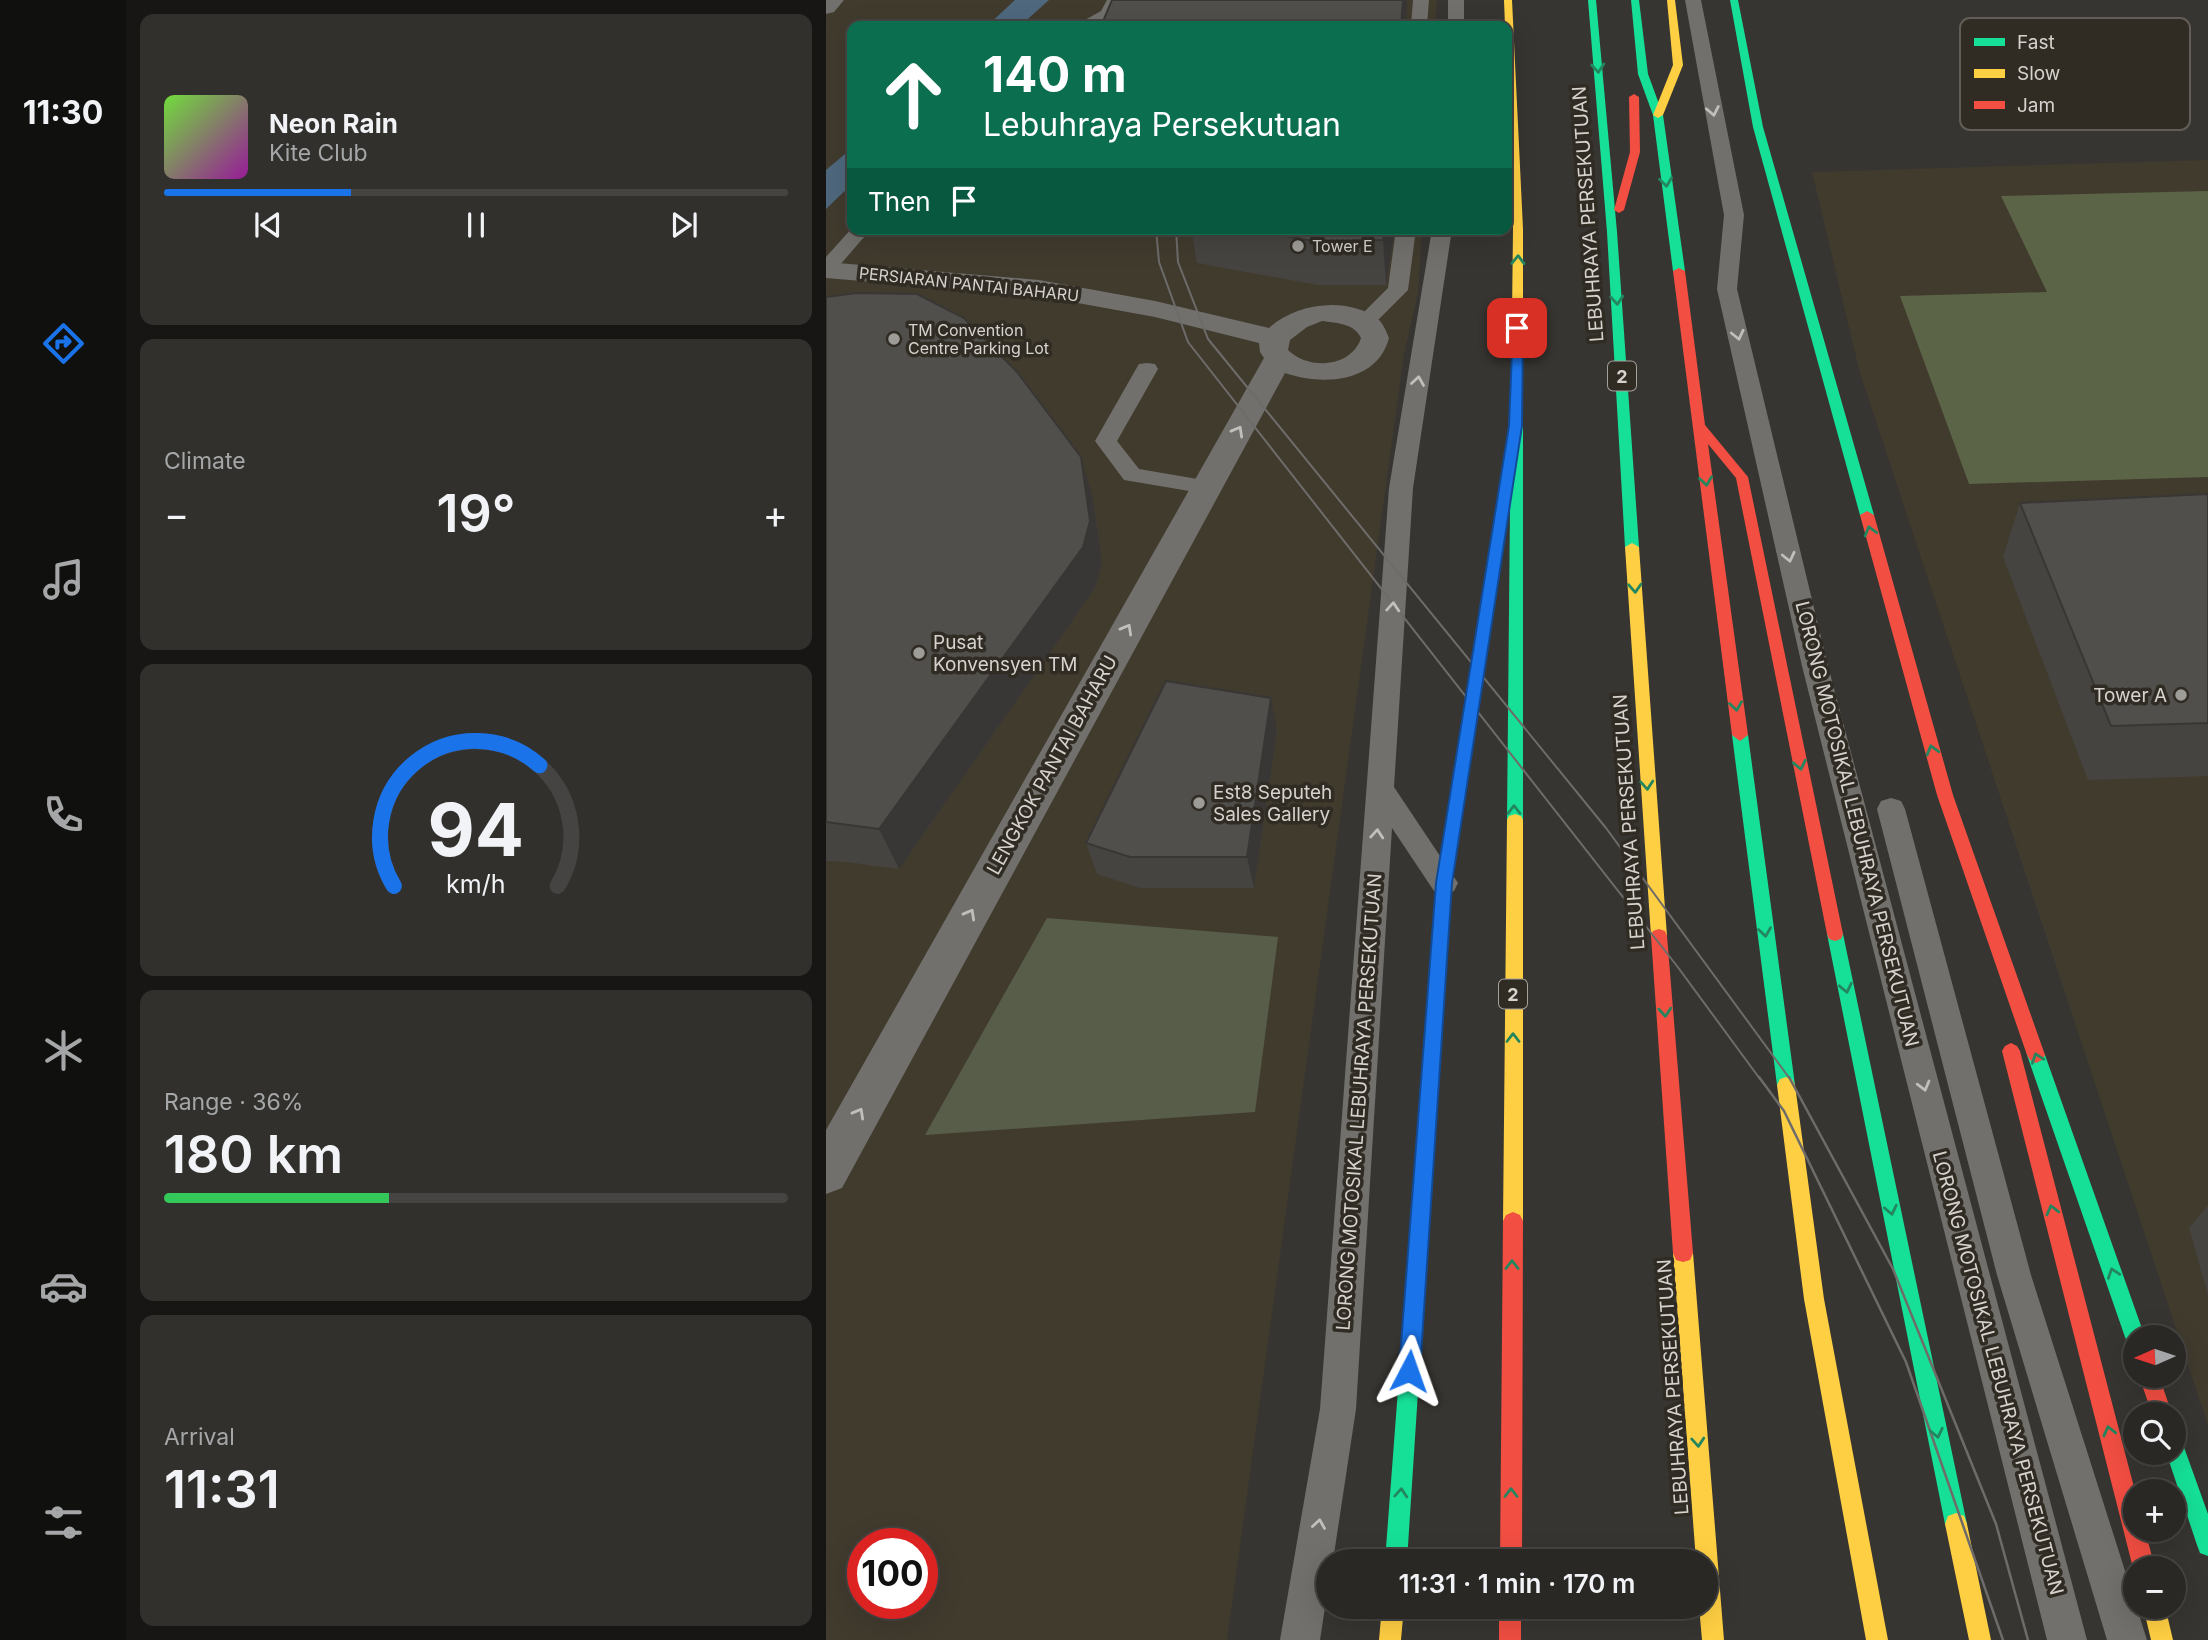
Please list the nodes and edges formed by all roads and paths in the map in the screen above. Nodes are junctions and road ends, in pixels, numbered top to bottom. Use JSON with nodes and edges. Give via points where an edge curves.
{"nodes":[{"id":1,"x":833,"y":0,"type":"edge"},
{"id":2,"x":1115,"y":0,"type":"edge"},
{"id":3,"x":1420,"y":0,"type":"edge"},
{"id":4,"x":1456,"y":0,"type":"edge"},
{"id":5,"x":1508,"y":0,"type":"edge"},
{"id":6,"x":1592,"y":0,"type":"edge"},
{"id":7,"x":1633,"y":0,"type":"edge"},
{"id":8,"x":1671,"y":0,"type":"edge"},
{"id":9,"x":1693,"y":0,"type":"edge"},
{"id":10,"x":1734,"y":0,"type":"edge"},
{"id":11,"x":826,"y":7,"type":"edge"},
{"id":12,"x":1092,"y":21,"type":"edge"},
{"id":13,"x":1419,"y":21,"type":"edge"},
{"id":14,"x":1456,"y":21,"type":"edge"},
{"id":15,"x":1509,"y":21,"type":"edge"},
{"id":16,"x":1512,"y":92,"type":"edge"},
{"id":17,"x":1658,"y":115,"type":"junction"},
{"id":18,"x":1612,"y":232,"type":"junction"},
{"id":19,"x":857,"y":235,"type":"edge"},
{"id":20,"x":1405,"y":235,"type":"edge"},
{"id":21,"x":1441,"y":235,"type":"edge"},
{"id":22,"x":826,"y":270,"type":"edge"},
{"id":23,"x":1365,"y":322,"type":"junction"},
{"id":24,"x":1277,"y":348,"type":"junction"},
{"id":25,"x":1147,"y":369,"type":"dead end"},
{"id":26,"x":1698,"y":424,"type":"junction"},
{"id":27,"x":1516,"y":426,"type":"junction"},
{"id":28,"x":1207,"y":487,"type":"junction"},
{"id":29,"x":1380,"y":788,"type":"junction"},
{"id":30,"x":1945,"y":795,"type":"junction"},
{"id":31,"x":1891,"y":809,"type":"dead end"},
{"id":32,"x":1444,"y":883,"type":"junction"},
{"id":33,"x":1993,"y":981,"type":"dead end"},
{"id":34,"x":2007,"y":1035,"type":"dead end"},
{"id":35,"x":826,"y":1172,"type":"edge"},
{"id":36,"x":1680,"y":1203,"type":"junction"},
{"id":37,"x":2131,"y":1325,"type":"edge"},
{"id":38,"x":1715,"y":1462,"type":"dead end"},
{"id":39,"x":2181,"y":1465,"type":"edge"},
{"id":40,"x":2208,"y":1545,"type":"edge"},
{"id":41,"x":1397,"y":1549,"type":"edge"},
{"id":42,"x":1511,"y":1549,"type":"edge"},
{"id":43,"x":2141,"y":1556,"type":"edge"},
{"id":44,"x":1391,"y":1619,"type":"edge"},
{"id":45,"x":1510,"y":1619,"type":"edge"},
{"id":46,"x":2157,"y":1619,"type":"edge"},
{"id":47,"x":1300,"y":1640,"type":"edge"},
{"id":48,"x":1390,"y":1640,"type":"edge"},
{"id":49,"x":1510,"y":1640,"type":"edge"},
{"id":50,"x":1713,"y":1640,"type":"edge"},
{"id":51,"x":1877,"y":1640,"type":"edge"},
{"id":52,"x":1980,"y":1640,"type":"edge"},
{"id":53,"x":2067,"y":1640,"type":"edge"},
{"id":54,"x":2127,"y":1640,"type":"edge"},
{"id":55,"x":2162,"y":1640,"type":"edge"}],
"edges":[{"from":1,"to":11,"type":"street"},
{"from":2,"to":12,"type":"lane","via":[[1107,14]]},
{"from":3,"to":13,"type":"lane"},
{"from":4,"to":14,"type":"lane"},
{"from":15,"to":5,"type":"main road","number":"2","one_way":true},
{"from":6,"to":18,"type":"main road","name":"LEBUHRAYA PERSEKUTUAN","number":"2","one_way":true},
{"from":7,"to":17,"type":"main road","via":[[1648,96]]},
{"from":7,"to":18,"type":"main road","via":[[1635,152]]},
{"from":8,"to":17,"type":"main road","via":[[1678,65]]},
{"from":9,"to":53,"type":"lane","name":"LORONG MOTOSIKAL LEBUHRAYA PERSEKUTUAN","one_way":true,"via":[[1734,215],[1727,289],[1815,666]]},
{"from":30,"to":10,"type":"main road","one_way":true,"via":[[1758,127]]},
{"from":27,"to":16,"type":"main road","number":"2","one_way":true,"via":[[1518,229]]},
{"from":17,"to":26,"type":"main road","one_way":true},
{"from":18,"to":36,"type":"main road","name":"LEBUHRAYA PERSEKUTUAN","number":"2","one_way":true,"via":[[1642,717]]},
{"from":19,"to":22,"type":"lane"},
{"from":20,"to":23,"type":"lane","via":[[1398,290]]},
{"from":29,"to":21,"type":"lane","name":"LORONG MOTOSIKAL LEBUHRAYA PERSEKUTUAN","one_way":true,"via":[[1401,488]]},
{"from":22,"to":24,"type":"street","name":"PERSIARAN PANTAI BAHARU","via":[[1039,288],[1155,309]]},
{"from":23,"to":24,"type":"street","via":[[1322,313],[1292,321]]},
{"from":23,"to":24,"type":"street","via":[[1373,330],[1374,349],[1353,366],[1320,372],[1289,365]]},
{"from":28,"to":24,"type":"street","name":"LENGKOK PANTAI BAHARU","one_way":true},
{"from":25,"to":28,"type":"lane","via":[[1106,442],[1132,475]]},
{"from":26,"to":51,"type":"main road","one_way":true,"via":[[1814,1299]]},
{"from":26,"to":52,"type":"main road","one_way":true,"via":[[1742,477]]},
{"from":27,"to":32,"type":"main road"},
{"from":42,"to":27,"type":"main road","number":"2","one_way":true},
{"from":35,"to":28,"type":"street","name":"LENGKOK PANTAI BAHARU","one_way":true},
{"from":29,"to":32,"type":"lane"},
{"from":47,"to":29,"type":"lane","name":"LORONG MOTOSIKAL LEBUHRAYA PERSEKUTUAN","one_way":true,"via":[[1338,1409]]},
{"from":30,"to":33,"type":"main road"},
{"from":37,"to":30,"type":"main road","one_way":true},
{"from":31,"to":54,"type":"lane","via":[[2014,1275]]},
{"from":41,"to":32,"type":"main road","one_way":true},
{"from":43,"to":34,"type":"main road","one_way":true},
{"from":36,"to":38,"type":"main road"},
{"from":36,"to":50,"type":"main road","name":"LEBUHRAYA PERSEKUTUAN","number":"2","one_way":true},
{"from":39,"to":40,"type":"main road"},
{"from":44,"to":48,"type":"main road"},
{"from":45,"to":49,"type":"main road"},
{"from":46,"to":55,"type":"main road"}]}
